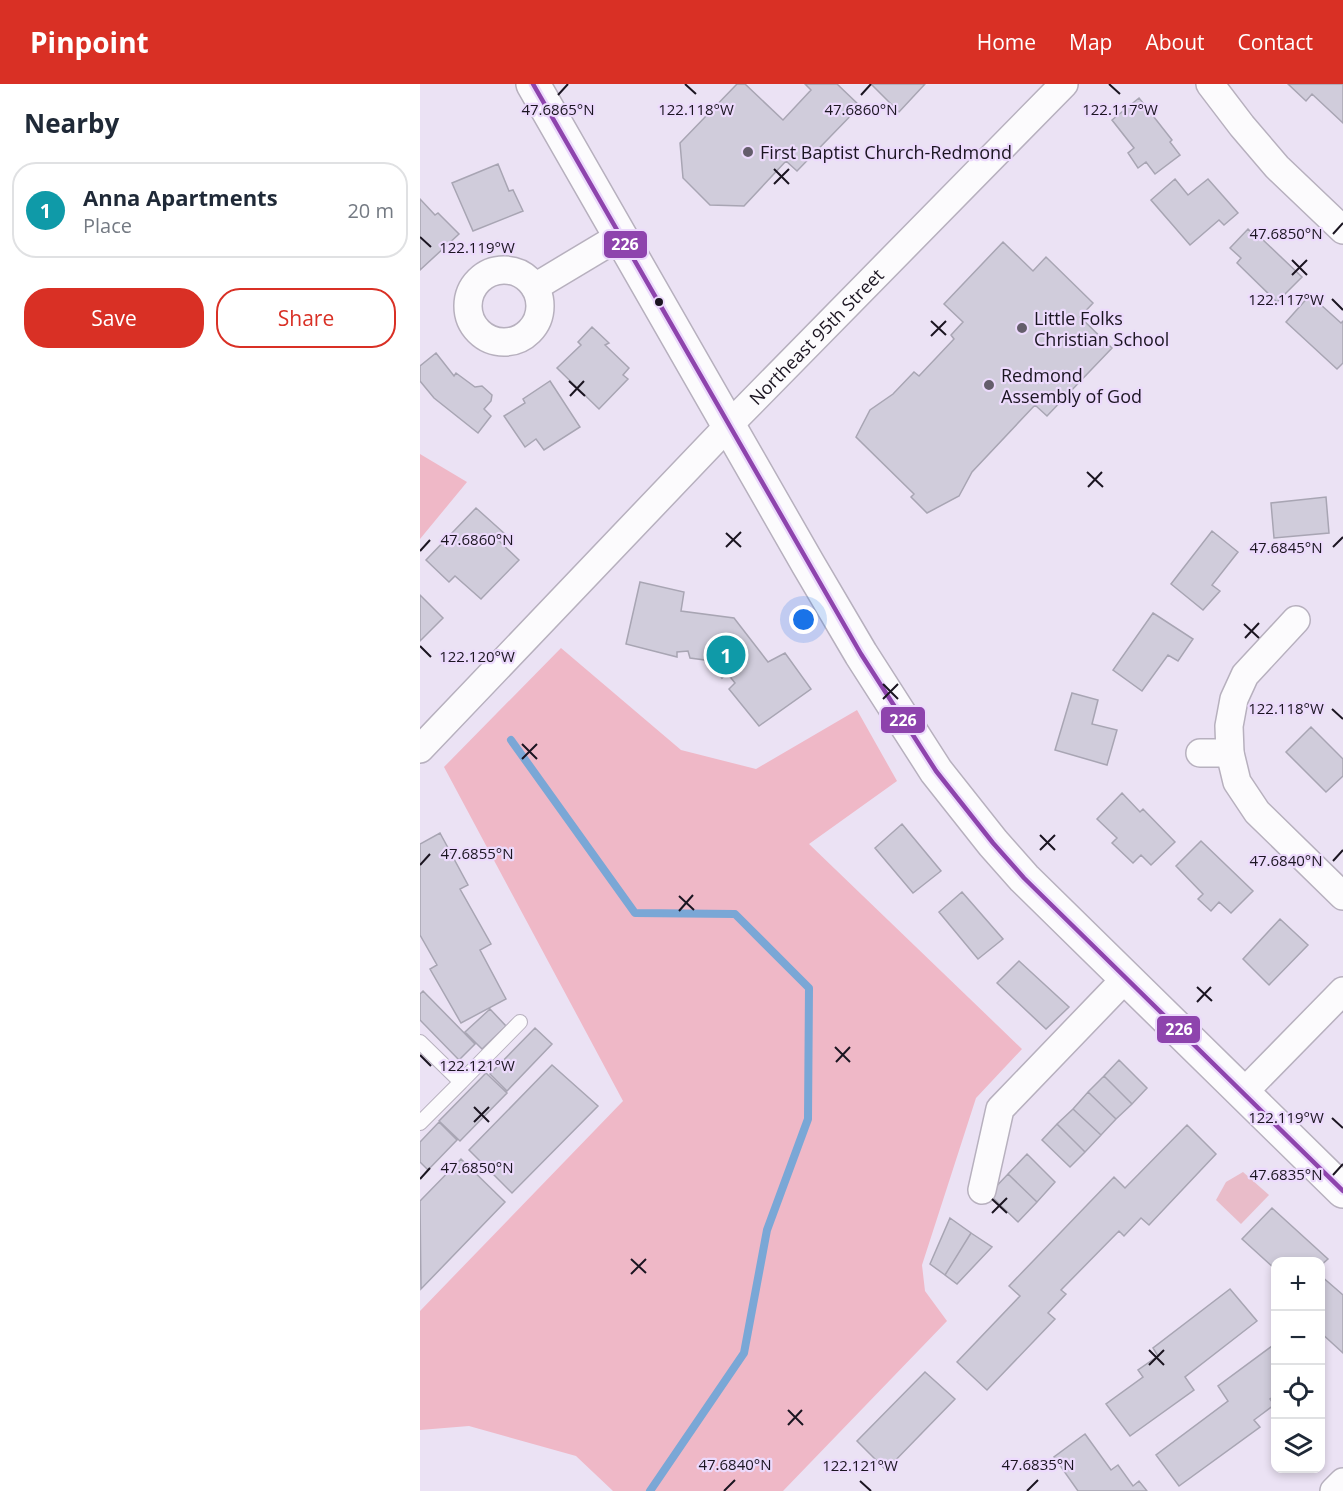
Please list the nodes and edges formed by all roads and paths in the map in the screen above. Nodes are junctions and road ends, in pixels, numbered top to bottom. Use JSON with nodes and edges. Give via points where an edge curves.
{"nodes":[{"id":1,"x":533,"y":84,"type":"edge"},
{"id":2,"x":1064,"y":84,"type":"edge"},
{"id":3,"x":1210,"y":84,"type":"edge"},
{"id":4,"x":1343,"y":230,"type":"edge"},
{"id":5,"x":620,"y":236,"type":"junction"},
{"id":6,"x":535,"y":287,"type":"dead end"},
{"id":7,"x":729,"y":425,"type":"junction"},
{"id":8,"x":1296,"y":620,"type":"dead end"},
{"id":9,"x":420,"y":749,"type":"edge"},
{"id":10,"x":1200,"y":753,"type":"dead end"},
{"id":11,"x":1230,"y":753,"type":"junction"},
{"id":12,"x":1343,"y":896,"type":"edge"},
{"id":13,"x":1125,"y":979,"type":"junction"},
{"id":14,"x":1343,"y":991,"type":"edge"},
{"id":15,"x":520,"y":1022,"type":"dead end"},
{"id":16,"x":420,"y":1042,"type":"edge"},
{"id":17,"x":461,"y":1082,"type":"junction"},
{"id":18,"x":1243,"y":1093,"type":"junction"},
{"id":19,"x":420,"y":1124,"type":"edge"},
{"id":20,"x":982,"y":1190,"type":"dead end"},
{"id":21,"x":1343,"y":1191,"type":"edge"},
{"id":22,"x":1343,"y":1482,"type":"edge"},
{"id":23,"x":1335,"y":1491,"type":"edge"}],
"edges":[{"from":1,"to":5,"type":"street"},
{"from":2,"to":7,"type":"street","name":"Northeast 95th Street"},
{"from":3,"to":4,"type":"street","via":[[1277,167]]},
{"from":5,"to":6,"type":"street"},
{"from":5,"to":7,"type":"street"},
{"from":7,"to":9,"type":"street","name":"Northeast 95th Street"},
{"from":7,"to":13,"type":"street","via":[[826,594],[936,771],[1016,869]]},
{"from":8,"to":11,"type":"street","via":[[1245,675],[1234,699]]},
{"from":10,"to":11,"type":"street"},
{"from":11,"to":12,"type":"street","via":[[1237,782],[1257,812]]},
{"from":13,"to":18,"type":"street"},
{"from":13,"to":20,"type":"street","via":[[1000,1109]]},
{"from":14,"to":18,"type":"street"},
{"from":15,"to":17,"type":"lane"},
{"from":16,"to":17,"type":"lane"},
{"from":17,"to":19,"type":"lane"},
{"from":18,"to":21,"type":"street"},
{"from":22,"to":23,"type":"street"}]}
